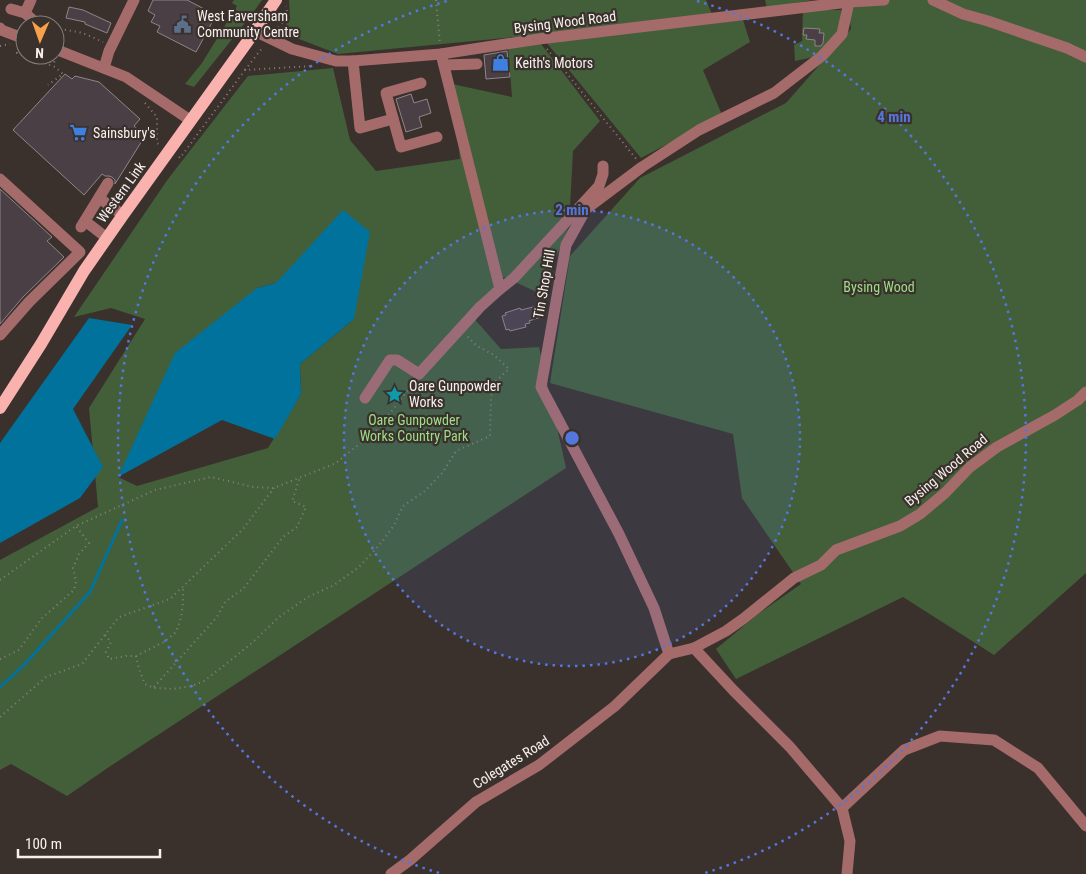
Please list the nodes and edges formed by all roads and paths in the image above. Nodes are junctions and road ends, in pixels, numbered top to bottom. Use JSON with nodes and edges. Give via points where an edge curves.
{"nodes":[{"id":1,"x":31,"y":0,"type":"edge"},
{"id":2,"x":134,"y":0,"type":"edge"},
{"id":3,"x":276,"y":0,"type":"edge"},
{"id":4,"x":436,"y":0,"type":"edge"},
{"id":5,"x":884,"y":0,"type":"edge"},
{"id":6,"x":933,"y":0,"type":"edge"},
{"id":7,"x":849,"y":2,"type":"junction"},
{"id":8,"x":11,"y":9,"type":"dead end"},
{"id":9,"x":25,"y":13,"type":"joint"},
{"id":10,"x":0,"y":30,"type":"edge"},
{"id":11,"x":65,"y":30,"type":"edge"},
{"id":12,"x":255,"y":31,"type":"junction"},
{"id":13,"x":15,"y":35,"type":"edge"},
{"id":14,"x":539,"y":39,"type":"junction"},
{"id":15,"x":112,"y":45,"type":"junction"},
{"id":16,"x":65,"y":56,"type":"edge"},
{"id":17,"x":1086,"y":57,"type":"edge"},
{"id":18,"x":443,"y":60,"type":"junction"},
{"id":19,"x":353,"y":61,"type":"junction"},
{"id":20,"x":477,"y":64,"type":"dead end"},
{"id":21,"x":52,"y":65,"type":"edge"},
{"id":22,"x":318,"y":66,"type":"dead end"},
{"id":23,"x":104,"y":68,"type":"junction"},
{"id":24,"x":421,"y":83,"type":"dead end"},
{"id":25,"x":48,"y":85,"type":"dead end"},
{"id":26,"x":157,"y":117,"type":"dead end"},
{"id":27,"x":393,"y":119,"type":"junction"},
{"id":28,"x":190,"y":120,"type":"junction"},
{"id":29,"x":437,"y":137,"type":"dead end"},
{"id":30,"x":170,"y":151,"type":"junction"},
{"id":31,"x":603,"y":166,"type":"dead end"},
{"id":32,"x":642,"y":167,"type":"junction"},
{"id":33,"x":0,"y":179,"type":"edge"},
{"id":34,"x":108,"y":182,"type":"dead end"},
{"id":35,"x":99,"y":198,"type":"junction"},
{"id":36,"x":123,"y":215,"type":"junction"},
{"id":37,"x":107,"y":238,"type":"junction"},
{"id":38,"x":500,"y":289,"type":"junction"},
{"id":39,"x":460,"y":329,"type":"junction"},
{"id":40,"x":0,"y":335,"type":"edge"},
{"id":41,"x":419,"y":374,"type":"junction"},
{"id":42,"x":1086,"y":392,"type":"edge"},
{"id":43,"x":365,"y":398,"type":"dead end"},
{"id":44,"x":0,"y":408,"type":"edge"},
{"id":45,"x":300,"y":478,"type":"junction"},
{"id":46,"x":274,"y":488,"type":"junction"},
{"id":47,"x":76,"y":526,"type":"junction"},
{"id":48,"x":0,"y":580,"type":"edge"},
{"id":49,"x":183,"y":587,"type":"junction"},
{"id":50,"x":105,"y":635,"type":"junction"},
{"id":51,"x":694,"y":648,"type":"junction"},
{"id":52,"x":669,"y":654,"type":"junction"},
{"id":53,"x":136,"y":656,"type":"junction"},
{"id":54,"x":0,"y":659,"type":"edge"},
{"id":55,"x":154,"y":688,"type":"junction"},
{"id":56,"x":0,"y":717,"type":"edge"},
{"id":57,"x":842,"y":808,"type":"junction"},
{"id":58,"x":1086,"y":826,"type":"edge"},
{"id":59,"x":391,"y":874,"type":"edge"},
{"id":60,"x":847,"y":874,"type":"edge"}],
"edges":[{"from":1,"to":9,"type":"street"},
{"from":2,"to":15,"type":"street"},
{"from":3,"to":12,"type":"main road","name":"Western Link"},
{"from":4,"to":18,"type":"path"},
{"from":5,"to":7,"type":"street","name":"Bysing Wood Road"},
{"from":6,"to":17,"type":"street","via":[[963,14]]},
{"from":7,"to":14,"type":"street","name":"Bysing Wood Road"},
{"from":7,"to":32,"type":"street","name":"Tin Shop Hill","via":[[842,34],[822,56],[774,93],[699,130]]},
{"from":8,"to":9,"type":"street"},
{"from":10,"to":13,"type":"street"},
{"from":11,"to":15,"type":"path"},
{"from":12,"to":19,"type":"street","name":"Bysing Wood Road","via":[[292,49],[336,61]]},
{"from":12,"to":28,"type":"main road","name":"Western Link"},
{"from":14,"to":18,"type":"street","name":"Bysing Wood Road"},
{"from":14,"to":32,"type":"path"},
{"from":15,"to":23,"type":"street"},
{"from":16,"to":23,"type":"street"},
{"from":18,"to":19,"type":"street","name":"Bysing Wood Road"},
{"from":18,"to":20,"type":"street"},
{"from":18,"to":38,"type":"street"},
{"from":19,"to":27,"type":"street","via":[[360,128]]},
{"from":21,"to":25,"type":"path","via":[[63,74]]},
{"from":22,"to":30,"type":"path","via":[[244,70],[180,158]]},
{"from":23,"to":28,"type":"street","via":[[126,77]]},
{"from":24,"to":27,"type":"street","via":[[386,93]]},
{"from":26,"to":30,"type":"path","via":[[157,143]]},
{"from":27,"to":29,"type":"street","via":[[401,147]]},
{"from":28,"to":30,"type":"main road","name":"Western Link"},
{"from":30,"to":36,"type":"main road","name":"Western Link"},
{"from":31,"to":38,"type":"street","via":[[599,186]]},
{"from":32,"to":52,"type":"street","name":"Tin Shop Hill","via":[[586,209],[566,245],[541,387],[619,534],[654,608]]},
{"from":33,"to":40,"type":"street","via":[[80,252]]},
{"from":34,"to":35,"type":"street"},
{"from":35,"to":36,"type":"street"},
{"from":35,"to":37,"type":"street","via":[[83,224]]},
{"from":36,"to":37,"type":"main road","name":"Western Link"},
{"from":37,"to":44,"type":"main road","name":"Western Link"},
{"from":38,"to":39,"type":"street"},
{"from":39,"to":41,"type":"street"},
{"from":39,"to":55,"type":"path","via":[[477,346],[509,368],[495,382],[491,397],[490,436],[456,451],[444,472],[403,506],[382,542],[359,567],[279,617],[204,681],[173,690]]},
{"from":41,"to":43,"type":"street","via":[[397,360],[390,360]]},
{"from":41,"to":45,"type":"path","via":[[378,428],[336,463]]},
{"from":42,"to":51,"type":"street","name":"Bysing Wood Road","via":[[1078,400],[997,447],[970,467],[920,514],[900,526],[836,550],[821,565],[794,578],[732,627]]},
{"from":45,"to":46,"type":"path"},
{"from":45,"to":55,"type":"path","via":[[292,501],[306,507],[298,527],[283,537],[244,588],[225,602],[217,617]]},
{"from":46,"to":47,"type":"path","via":[[253,487],[211,477],[155,490]]},
{"from":46,"to":49,"type":"path","via":[[243,529]]},
{"from":47,"to":48,"type":"path"},
{"from":47,"to":54,"type":"path","via":[[90,543],[78,554],[73,568],[74,590],[41,619],[19,650]]},
{"from":49,"to":50,"type":"path","via":[[170,599],[119,617]]},
{"from":49,"to":53,"type":"path","via":[[181,618],[176,632]]},
{"from":50,"to":53,"type":"path","via":[[111,642],[106,652],[109,659]]},
{"from":50,"to":56,"type":"path","via":[[82,664],[46,678]]},
{"from":51,"to":52,"type":"street","name":"Bysing Wood Road"},
{"from":51,"to":57,"type":"street","via":[[790,747]]},
{"from":52,"to":59,"type":"street","name":"Colegates Road","via":[[615,706],[540,765],[476,802]]},
{"from":53,"to":55,"type":"path","via":[[146,684]]},
{"from":57,"to":58,"type":"street","via":[[904,750],[940,736],[958,737],[994,740],[1038,768]]},
{"from":57,"to":60,"type":"street","via":[[850,841]]}]}
